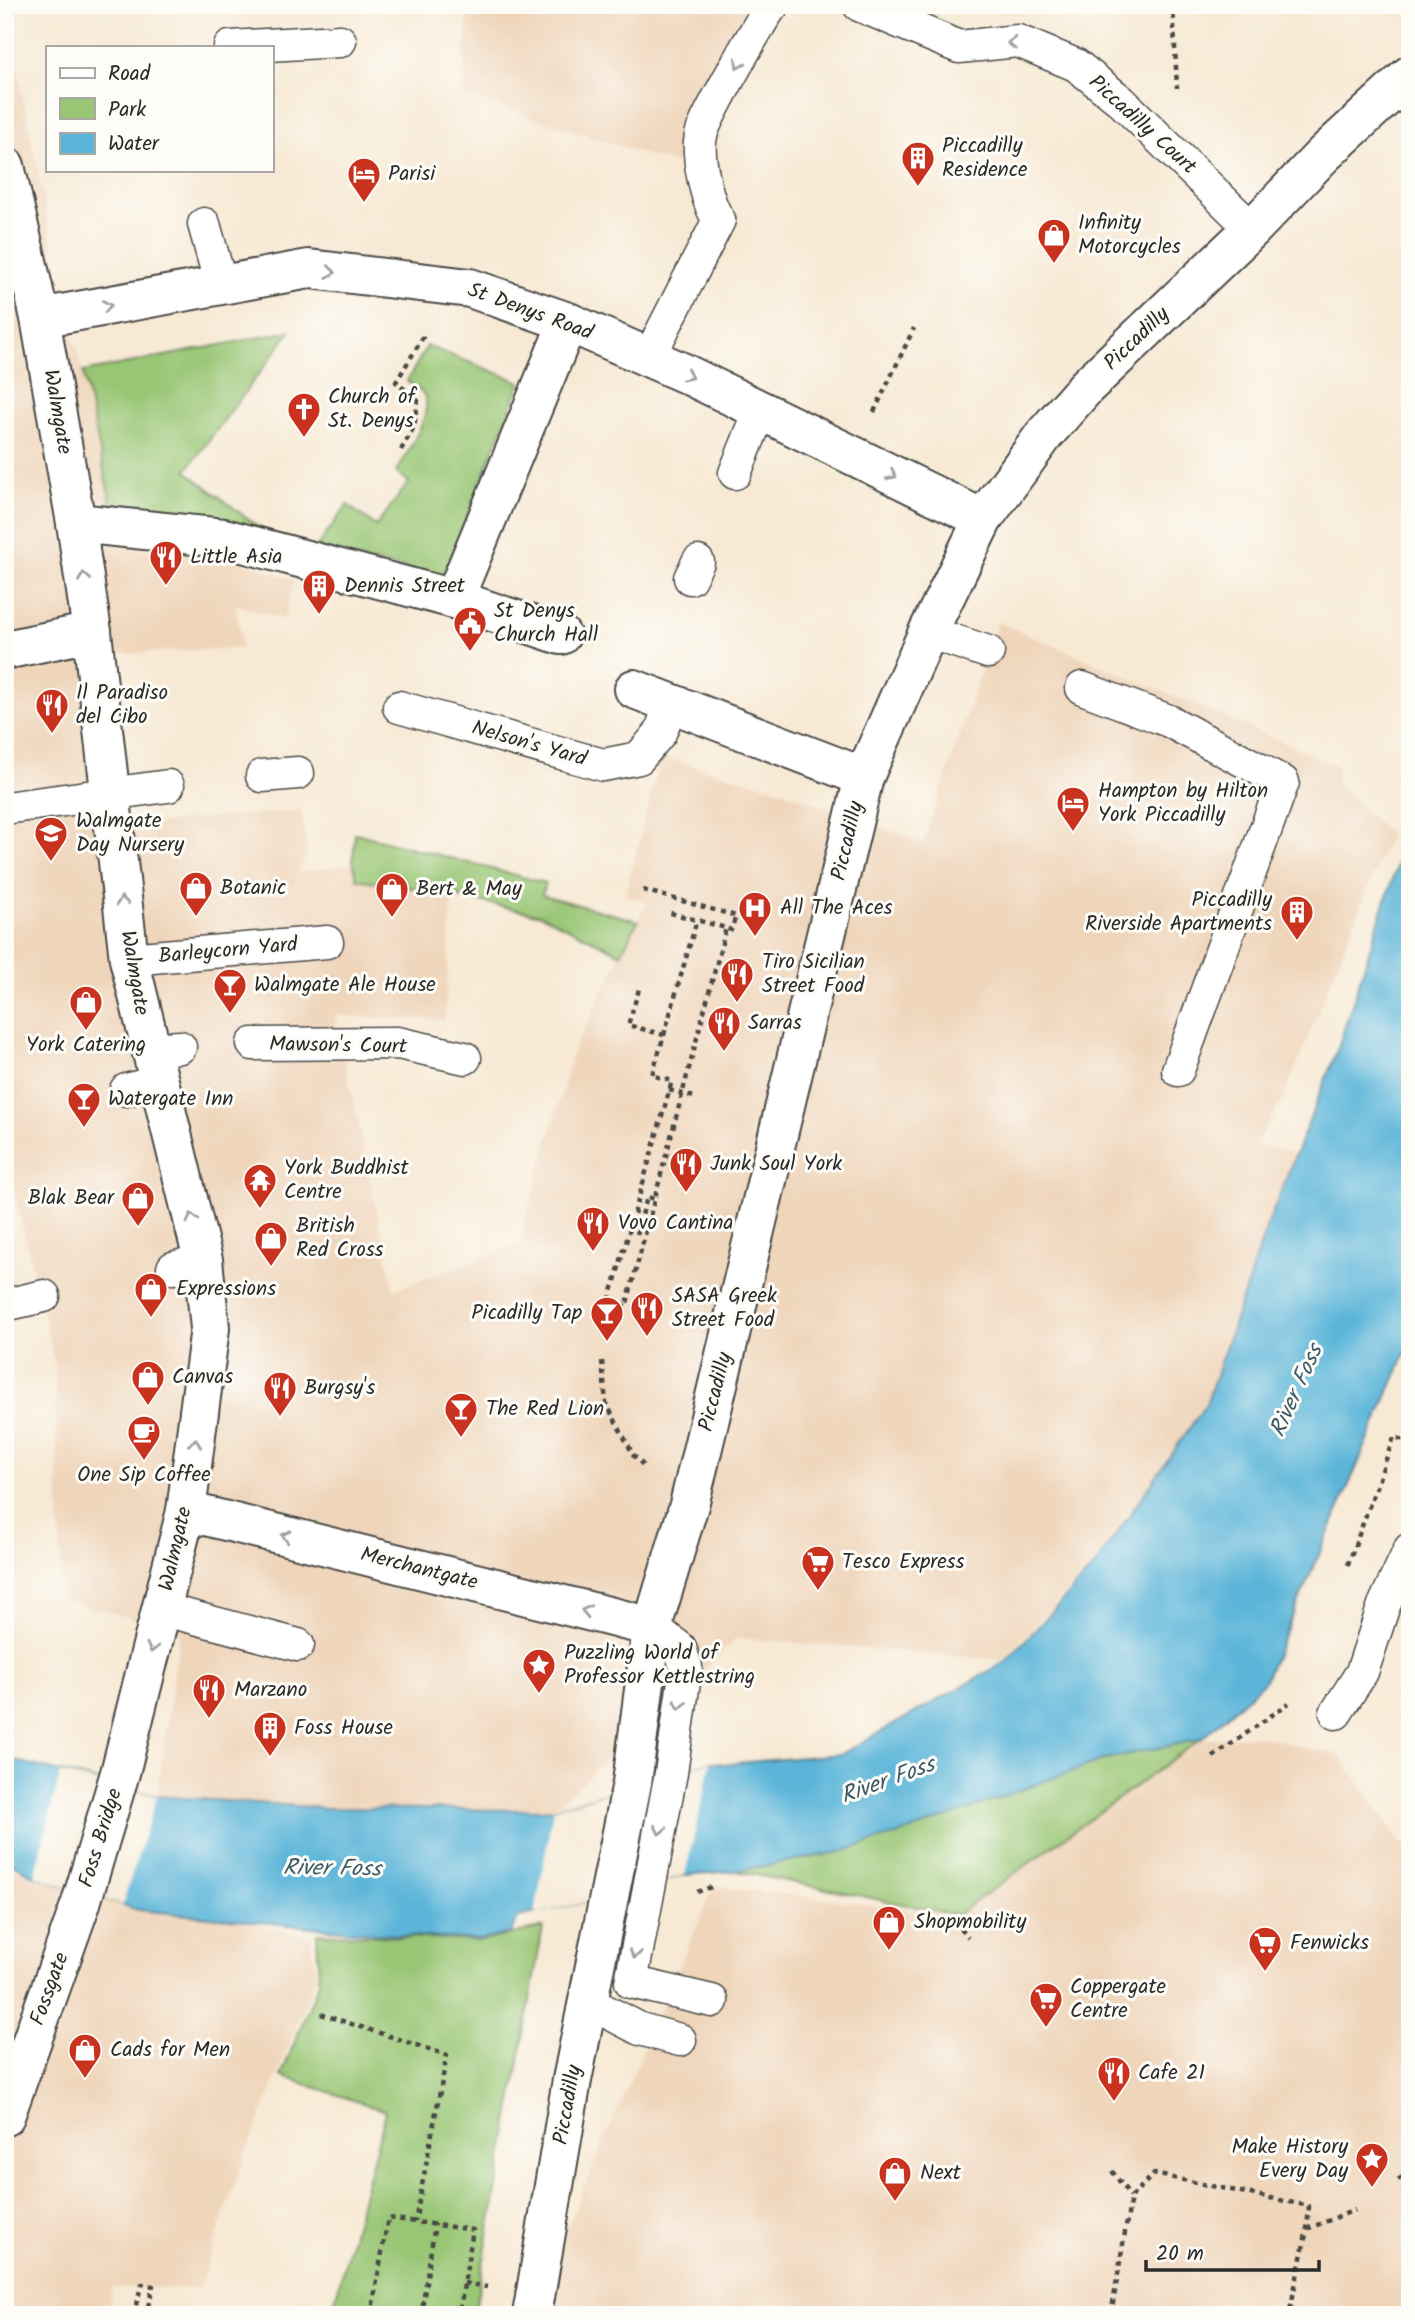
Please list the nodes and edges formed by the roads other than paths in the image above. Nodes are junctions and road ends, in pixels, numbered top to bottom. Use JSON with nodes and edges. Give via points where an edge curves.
{"nodes":[{"id":1,"x":773,"y":5,"type":"edge"},
{"id":2,"x":859,"y":5,"type":"edge"},
{"id":3,"x":340,"y":41,"type":"dead end"},
{"id":4,"x":248,"y":46,"type":"edge"},
{"id":5,"x":1410,"y":75,"type":"edge"},
{"id":6,"x":5,"y":166,"type":"edge"},
{"id":7,"x":204,"y":224,"type":"dead end"},
{"id":8,"x":1252,"y":229,"type":"junction"},
{"id":9,"x":221,"y":285,"type":"junction"},
{"id":10,"x":40,"y":318,"type":"junction"},
{"id":11,"x":568,"y":322,"type":"junction"},
{"id":12,"x":648,"y":359,"type":"junction"},
{"id":13,"x":760,"y":411,"type":"junction"},
{"id":14,"x":736,"y":473,"type":"dead end"},
{"id":15,"x":983,"y":519,"type":"junction"},
{"id":16,"x":76,"y":523,"type":"junction"},
{"id":17,"x":454,"y":599,"type":"junction"},
{"id":18,"x":92,"y":632,"type":"junction"},
{"id":19,"x":928,"y":632,"type":"junction"},
{"id":20,"x":561,"y":635,"type":"dead end"},
{"id":21,"x":5,"y":650,"type":"edge"},
{"id":22,"x":988,"y":652,"type":"dead end"},
{"id":23,"x":1082,"y":688,"type":"dead end"},
{"id":24,"x":634,"y":689,"type":"dead end"},
{"id":25,"x":671,"y":704,"type":"junction"},
{"id":26,"x":399,"y":707,"type":"dead end"},
{"id":27,"x":298,"y":773,"type":"dead end"},
{"id":28,"x":262,"y":776,"type":"dead end"},
{"id":29,"x":863,"y":777,"type":"junction"},
{"id":30,"x":168,"y":786,"type":"dead end"},
{"id":31,"x":109,"y":792,"type":"junction"},
{"id":32,"x":5,"y":808,"type":"edge"},
{"id":33,"x":327,"y":942,"type":"dead end"},
{"id":34,"x":129,"y":959,"type":"junction"},
{"id":35,"x":253,"y":1044,"type":"dead end"},
{"id":36,"x":465,"y":1058,"type":"dead end"},
{"id":37,"x":1178,"y":1070,"type":"dead end"},
{"id":38,"x":44,"y":1296,"type":"dead end"},
{"id":39,"x":5,"y":1305,"type":"edge"},
{"id":40,"x":186,"y":1511,"type":"junction"},
{"id":41,"x":1410,"y":1549,"type":"edge"},
{"id":42,"x":162,"y":1609,"type":"junction"},
{"id":43,"x":652,"y":1627,"type":"junction"},
{"id":44,"x":298,"y":1646,"type":"dead end"},
{"id":45,"x":1336,"y":1713,"type":"dead end"},
{"id":46,"x":120,"y":1773,"type":"joint"},
{"id":47,"x":81,"y":1903,"type":"joint"},
{"id":48,"x":712,"y":2001,"type":"dead end"},
{"id":49,"x":588,"y":2002,"type":"junction"},
{"id":50,"x":680,"y":2040,"type":"dead end"},
{"id":51,"x":5,"y":2116,"type":"edge"},
{"id":52,"x":532,"y":2315,"type":"edge"}],
"edges":[{"from":1,"to":12,"type":"lane","one_way":true,"via":[[701,134],[707,188],[719,220]]},
{"from":8,"to":2,"type":"lane","name":"Piccadilly Court","one_way":true,"via":[[1121,101],[1076,65],[1018,41],[959,47]]},
{"from":3,"to":4,"type":"lane"},
{"from":5,"to":8,"type":"street","name":"Piccadilly"},
{"from":6,"to":10,"type":"street","name":"Walmgate"},
{"from":7,"to":9,"type":"lane"},
{"from":8,"to":15,"type":"street","name":"Piccadilly","via":[[1086,387],[1044,435]]},
{"from":10,"to":9,"type":"street","name":"St Denys Road","one_way":true},
{"from":9,"to":11,"type":"street","name":"St Denys Road","one_way":true,"via":[[309,269],[470,288]]},
{"from":10,"to":16,"type":"street","name":"Walmgate"},
{"from":11,"to":12,"type":"street","name":"St Denys Road"},
{"from":11,"to":17,"type":"street"},
{"from":12,"to":13,"type":"street","name":"St Denys Road","one_way":true},
{"from":13,"to":14,"type":"lane"},
{"from":13,"to":15,"type":"street","name":"St Denys Road","one_way":true},
{"from":15,"to":19,"type":"street","name":"Piccadilly"},
{"from":16,"to":17,"type":"street","via":[[224,538]]},
{"from":18,"to":16,"type":"street","name":"Walmgate","one_way":true},
{"from":17,"to":20,"type":"street"},
{"from":18,"to":21,"type":"street"},
{"from":18,"to":31,"type":"street","name":"Walmgate"},
{"from":19,"to":22,"type":"lane"},
{"from":19,"to":29,"type":"street","name":"Piccadilly"},
{"from":23,"to":37,"type":"lane","via":[[1169,721],[1283,782]]},
{"from":24,"to":25,"type":"street"},
{"from":25,"to":26,"type":"lane","name":"Nelson's Yard","via":[[660,733],[639,758],[603,765]]},
{"from":25,"to":29,"type":"street"},
{"from":27,"to":28,"type":"lane"},
{"from":29,"to":43,"type":"street","name":"Piccadilly","via":[[689,1505]]},
{"from":30,"to":31,"type":"lane"},
{"from":31,"to":32,"type":"lane"},
{"from":34,"to":31,"type":"street","name":"Walmgate","one_way":true},
{"from":33,"to":34,"type":"lane","name":"Barleycorn Yard"},
{"from":40,"to":34,"type":"street","name":"Walmgate","one_way":true,"via":[[210,1328],[188,1264]]},
{"from":35,"to":36,"type":"lane","name":"Mawson's Court","via":[[398,1043]]},
{"from":38,"to":39,"type":"lane"},
{"from":40,"to":42,"type":"street","name":"Walmgate"},
{"from":43,"to":40,"type":"street","name":"Merchantgate","one_way":true},
{"from":41,"to":45,"type":"lane","via":[[1384,1605],[1362,1672]]},
{"from":42,"to":44,"type":"lane"},
{"from":42,"to":46,"type":"street","name":"Walmgate","one_way":true},
{"from":43,"to":48,"type":"lane","one_way":true,"via":[[680,1648],[686,1667],[631,1982]]},
{"from":43,"to":49,"type":"street","name":"Piccadilly","via":[[632,1783]]},
{"from":46,"to":47,"type":"street","name":"Foss Bridge"},
{"from":47,"to":51,"type":"street","name":"Fossgate"},
{"from":49,"to":50,"type":"lane","via":[[640,2029]]},
{"from":49,"to":52,"type":"street","name":"Piccadilly"}]}
